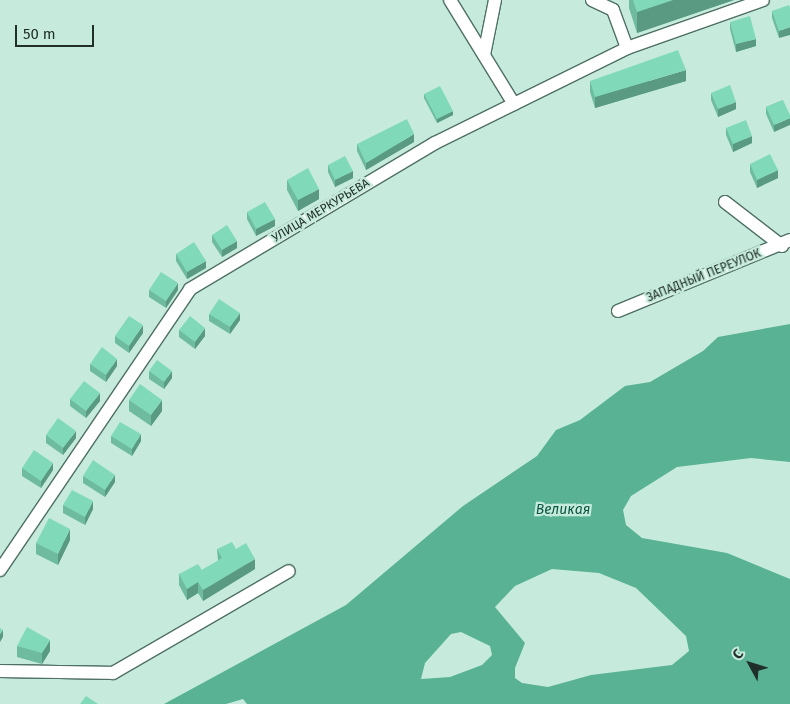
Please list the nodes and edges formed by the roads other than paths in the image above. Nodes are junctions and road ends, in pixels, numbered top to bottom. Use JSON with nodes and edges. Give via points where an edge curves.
{"nodes":[{"id":1,"x":450,"y":0,"type":"edge"},
{"id":2,"x":495,"y":0,"type":"edge"},
{"id":3,"x":592,"y":0,"type":"edge"},
{"id":4,"x":764,"y":0,"type":"edge"},
{"id":5,"x":616,"y":5,"type":"edge"},
{"id":6,"x":627,"y":48,"type":"junction"},
{"id":7,"x":484,"y":55,"type":"junction"},
{"id":8,"x":514,"y":104,"type":"junction"},
{"id":9,"x":725,"y":202,"type":"dead end"},
{"id":10,"x":786,"y":243,"type":"edge"},
{"id":11,"x":618,"y":311,"type":"dead end"},
{"id":12,"x":0,"y":570,"type":"edge"},
{"id":13,"x":289,"y":571,"type":"dead end"},
{"id":14,"x":0,"y":671,"type":"edge"}],
"edges":[{"from":1,"to":7,"type":"street"},
{"from":2,"to":7,"type":"street"},
{"from":3,"to":5,"type":"street"},
{"from":4,"to":6,"type":"street","name":"УЛИЦА МЕРКУРЬЕВА"},
{"from":5,"to":6,"type":"street"},
{"from":6,"to":8,"type":"street","name":"УЛИЦА МЕРКУРЬЕВА"},
{"from":7,"to":8,"type":"street"},
{"from":8,"to":12,"type":"street","name":"УЛИЦА МЕРКУРЬЕВА","via":[[435,143],[190,289]]},
{"from":9,"to":10,"type":"street"},
{"from":10,"to":11,"type":"street","name":"ЗАПАДНЫЙ ПЕРЕУЛОК"},
{"from":13,"to":14,"type":"street","via":[[113,673]]}]}
